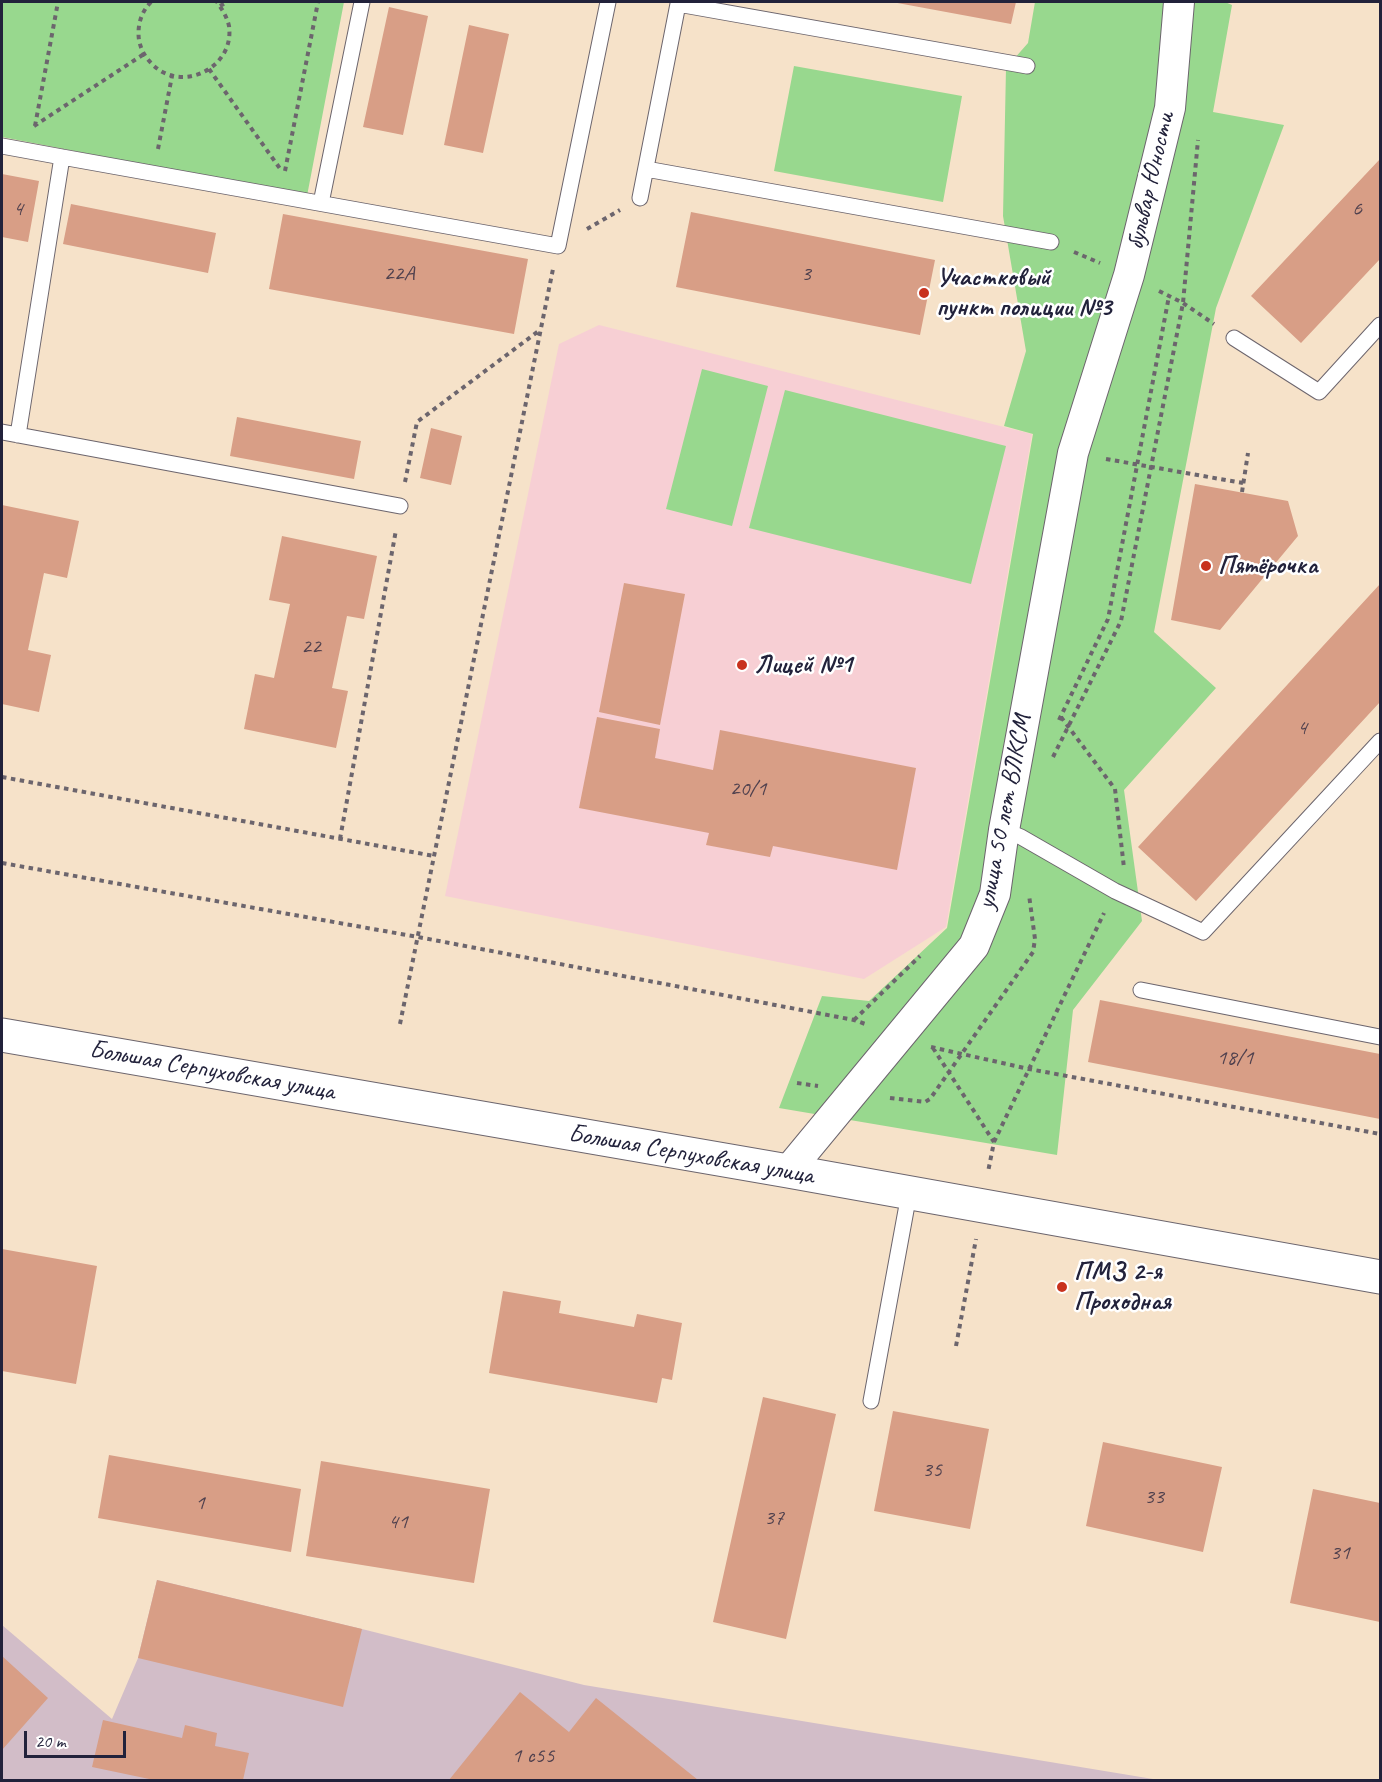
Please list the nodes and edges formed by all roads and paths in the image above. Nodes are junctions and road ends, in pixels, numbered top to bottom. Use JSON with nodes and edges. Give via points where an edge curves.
{"nodes":[{"id":1,"x":58,"y":2,"type":"edge"},
{"id":2,"x":151,"y":2,"type":"edge"},
{"id":3,"x":227,"y":2,"type":"edge"},
{"id":4,"x":318,"y":2,"type":"edge"},
{"id":5,"x":362,"y":2,"type":"edge"},
{"id":6,"x":608,"y":2,"type":"edge"},
{"id":7,"x":1179,"y":2,"type":"edge"},
{"id":8,"x":678,"y":3,"type":"edge"},
{"id":9,"x":218,"y":4,"type":"edge"},
{"id":10,"x":144,"y":54,"type":"junction"},
{"id":11,"x":1027,"y":66,"type":"dead end"},
{"id":12,"x":209,"y":69,"type":"junction"},
{"id":13,"x":172,"y":76,"type":"junction"},
{"id":14,"x":34,"y":126,"type":"junction"},
{"id":15,"x":45,"y":128,"type":"dead end"},
{"id":16,"x":1198,"y":136,"type":"dead end"},
{"id":17,"x":2,"y":146,"type":"edge"},
{"id":18,"x":169,"y":152,"type":"dead end"},
{"id":19,"x":62,"y":157,"type":"junction"},
{"id":20,"x":646,"y":169,"type":"junction"},
{"id":21,"x":273,"y":172,"type":"dead end"},
{"id":22,"x":284,"y":175,"type":"junction"},
{"id":23,"x":640,"y":198,"type":"joint"},
{"id":24,"x":321,"y":203,"type":"junction"},
{"id":25,"x":1051,"y":242,"type":"dead end"},
{"id":26,"x":558,"y":246,"type":"junction"},
{"id":27,"x":1169,"y":296,"type":"dead end"},
{"id":28,"x":1380,"y":326,"type":"edge"},
{"id":29,"x":541,"y":329,"type":"junction"},
{"id":30,"x":1234,"y":338,"type":"dead end"},
{"id":31,"x":2,"y":432,"type":"edge"},
{"id":32,"x":18,"y":435,"type":"junction"},
{"id":33,"x":1077,"y":440,"type":"junction"},
{"id":34,"x":1248,"y":453,"type":"dead end"},
{"id":35,"x":1137,"y":465,"type":"junction"},
{"id":36,"x":1151,"y":468,"type":"junction"},
{"id":37,"x":1243,"y":483,"type":"junction"},
{"id":38,"x":1242,"y":492,"type":"dead end"},
{"id":39,"x":400,"y":506,"type":"junction"},
{"id":40,"x":1068,"y":726,"type":"junction"},
{"id":41,"x":1380,"y":741,"type":"edge"},
{"id":42,"x":1048,"y":766,"type":"dead end"},
{"id":43,"x":2,"y":777,"type":"edge"},
{"id":44,"x":1004,"y":830,"type":"junction"},
{"id":45,"x":340,"y":839,"type":"junction"},
{"id":46,"x":434,"y":856,"type":"junction"},
{"id":47,"x":2,"y":863,"type":"edge"},
{"id":48,"x":1115,"y":891,"type":"junction"},
{"id":49,"x":1029,"y":894,"type":"dead end"},
{"id":50,"x":418,"y":937,"type":"junction"},
{"id":51,"x":1141,"y":990,"type":"dead end"},
{"id":52,"x":400,"y":1024,"type":"dead end"},
{"id":53,"x":2,"y":1035,"type":"edge"},
{"id":54,"x":1380,"y":1037,"type":"edge"},
{"id":55,"x":797,"y":1083,"type":"dead end"},
{"id":56,"x":854,"y":1092,"type":"junction"},
{"id":57,"x":994,"y":1142,"type":"dead end"},
{"id":58,"x":788,"y":1171,"type":"junction"},
{"id":59,"x":909,"y":1194,"type":"junction"},
{"id":60,"x":1380,"y":1277,"type":"edge"},
{"id":61,"x":871,"y":1401,"type":"dead end"}],
"edges":[{"from":1,"to":14,"type":"path"},
{"from":2,"to":10,"type":"path","via":[[140,18],[138,32]]},
{"from":3,"to":9,"type":"path"},
{"from":4,"to":22,"type":"path"},
{"from":5,"to":24,"type":"lane"},
{"from":6,"to":26,"type":"lane"},
{"from":7,"to":33,"type":"street","name":"бульвар Юности","via":[[1170,108],[1129,276]]},
{"from":8,"to":11,"type":"lane"},
{"from":8,"to":20,"type":"lane"},
{"from":9,"to":12,"type":"path","via":[[229,27],[228,43]]},
{"from":10,"to":13,"type":"path","via":[[157,69]]},
{"from":10,"to":14,"type":"path"},
{"from":12,"to":13,"type":"path","via":[[184,78]]},
{"from":12,"to":22,"type":"path"},
{"from":13,"to":18,"type":"path","via":[[158,150]]},
{"from":14,"to":15,"type":"path"},
{"from":14,"to":17,"type":"path"},
{"from":16,"to":36,"type":"path","via":[[1183,303]]},
{"from":17,"to":19,"type":"lane"},
{"from":19,"to":24,"type":"lane"},
{"from":19,"to":32,"type":"lane"},
{"from":20,"to":23,"type":"lane"},
{"from":20,"to":25,"type":"lane"},
{"from":21,"to":22,"type":"path"},
{"from":23,"to":26,"type":"path"},
{"from":24,"to":26,"type":"lane"},
{"from":26,"to":29,"type":"path"},
{"from":27,"to":35,"type":"path"},
{"from":28,"to":30,"type":"lane","via":[[1318,392]]},
{"from":29,"to":39,"type":"path","via":[[417,422]]},
{"from":29,"to":46,"type":"path"},
{"from":31,"to":32,"type":"lane"},
{"from":32,"to":39,"type":"lane"},
{"from":33,"to":35,"type":"path"},
{"from":33,"to":44,"type":"street","name":"улица 50 лет ВЛКСМ"},
{"from":34,"to":37,"type":"path"},
{"from":35,"to":36,"type":"path"},
{"from":35,"to":40,"type":"path","via":[[1108,619],[1061,717]]},
{"from":36,"to":37,"type":"path"},
{"from":36,"to":40,"type":"path","via":[[1121,621]]},
{"from":37,"to":38,"type":"path"},
{"from":39,"to":45,"type":"path"},
{"from":40,"to":42,"type":"path"},
{"from":40,"to":48,"type":"path","via":[[1115,789],[1125,870]]},
{"from":41,"to":48,"type":"lane","via":[[1203,932]]},
{"from":43,"to":45,"type":"path"},
{"from":44,"to":48,"type":"lane"},
{"from":44,"to":56,"type":"street","name":"улица 50 лет ВЛКСМ","via":[[995,894],[974,946]]},
{"from":45,"to":46,"type":"path"},
{"from":46,"to":50,"type":"path"},
{"from":47,"to":50,"type":"path"},
{"from":48,"to":57,"type":"path"},
{"from":49,"to":56,"type":"path","via":[[1033,952],[930,1099],[913,1101]]},
{"from":50,"to":52,"type":"path"},
{"from":51,"to":54,"type":"lane"},
{"from":53,"to":58,"type":"main road","name":"Большая Серпуховская улица"},
{"from":55,"to":56,"type":"path"},
{"from":56,"to":58,"type":"street","name":"улица 50 лет ВЛКСМ"},
{"from":58,"to":59,"type":"main road","name":"Большая Серпуховская улица"},
{"from":59,"to":60,"type":"main road","name":"Большая Серпуховская улица"},
{"from":59,"to":61,"type":"lane"}]}
